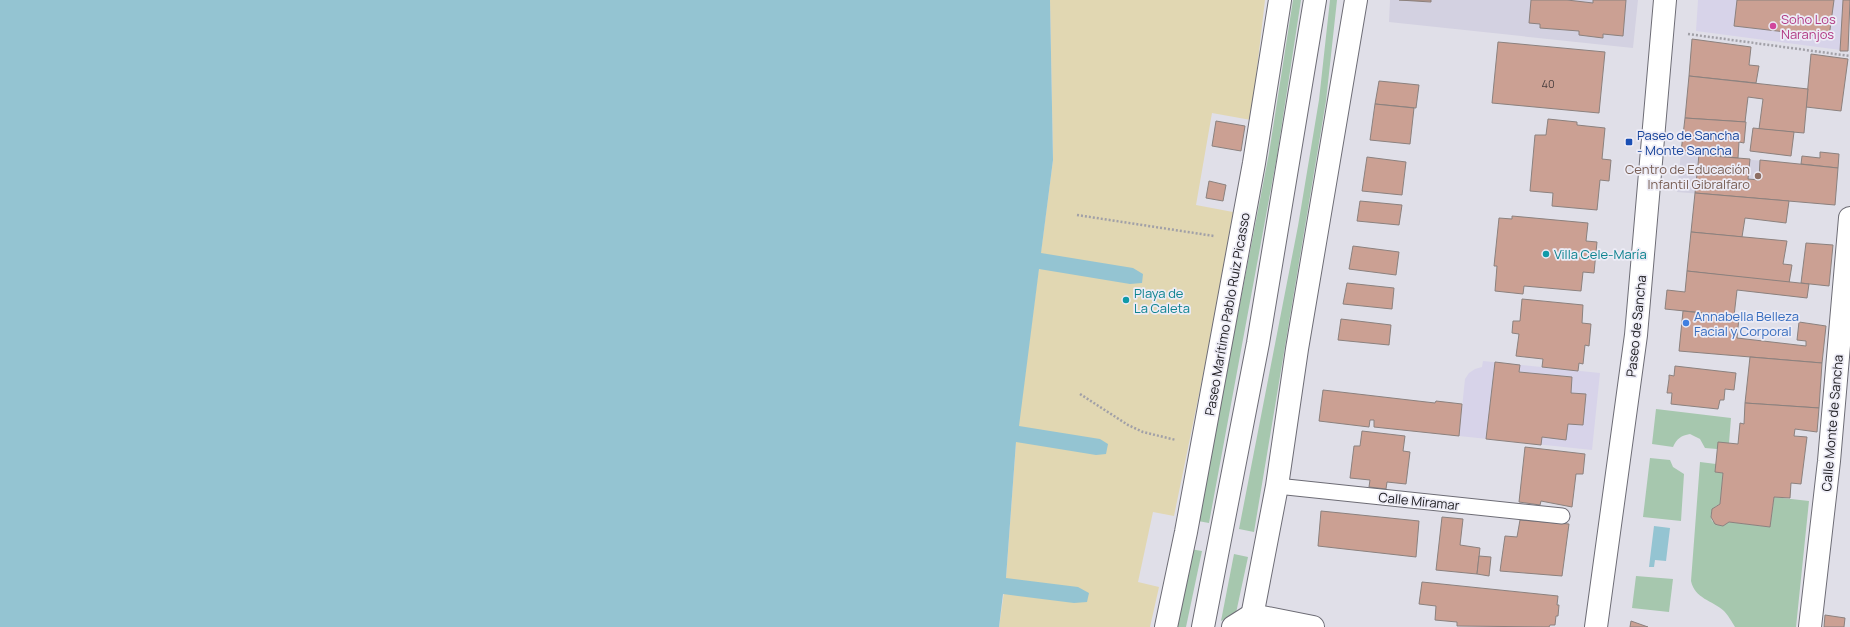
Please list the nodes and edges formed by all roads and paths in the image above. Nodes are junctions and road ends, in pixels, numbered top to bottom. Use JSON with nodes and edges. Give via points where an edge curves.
{"nodes":[{"id":1,"x":1280,"y":0,"type":"edge"},
{"id":2,"x":1315,"y":0,"type":"edge"},
{"id":3,"x":1356,"y":0,"type":"edge"},
{"id":4,"x":1665,"y":0,"type":"edge"},
{"id":5,"x":1662,"y":30,"type":"junction"},
{"id":6,"x":1850,"y":56,"type":"edge"},
{"id":7,"x":1077,"y":215,"type":"dead end"},
{"id":8,"x":1850,"y":218,"type":"edge"},
{"id":9,"x":1215,"y":236,"type":"dead end"},
{"id":10,"x":1080,"y":394,"type":"dead end"},
{"id":11,"x":1181,"y":441,"type":"dead end"},
{"id":12,"x":1277,"y":486,"type":"junction"},
{"id":13,"x":1562,"y":516,"type":"dead end"},
{"id":14,"x":1251,"y":621,"type":"edge"},
{"id":15,"x":1166,"y":627,"type":"edge"},
{"id":16,"x":1202,"y":627,"type":"edge"},
{"id":17,"x":1233,"y":627,"type":"edge"},
{"id":18,"x":1313,"y":627,"type":"edge"},
{"id":19,"x":1596,"y":627,"type":"edge"},
{"id":20,"x":1810,"y":627,"type":"edge"}],
"edges":[{"from":1,"to":15,"type":"main road","name":"Paseo Marítimo Pablo Ruiz Picasso","via":[[1254,163]]},
{"from":2,"to":16,"type":"main road","via":[[1258,343]]},
{"from":3,"to":12,"type":"main road"},
{"from":4,"to":5,"type":"main road","name":"Paseo de Sancha"},
{"from":5,"to":6,"type":"path"},
{"from":5,"to":19,"type":"main road","name":"Paseo de Sancha","via":[[1636,335]]},
{"from":7,"to":9,"type":"path"},
{"from":8,"to":20,"type":"main road","name":"Calle Monte de Sancha","via":[[1829,461]]},
{"from":10,"to":11,"type":"path","via":[[1143,432]]},
{"from":12,"to":13,"type":"lane","name":"Calle Miramar"},
{"from":12,"to":14,"type":"main road"},
{"from":14,"to":17,"type":"main road"},
{"from":14,"to":18,"type":"main road"}]}
